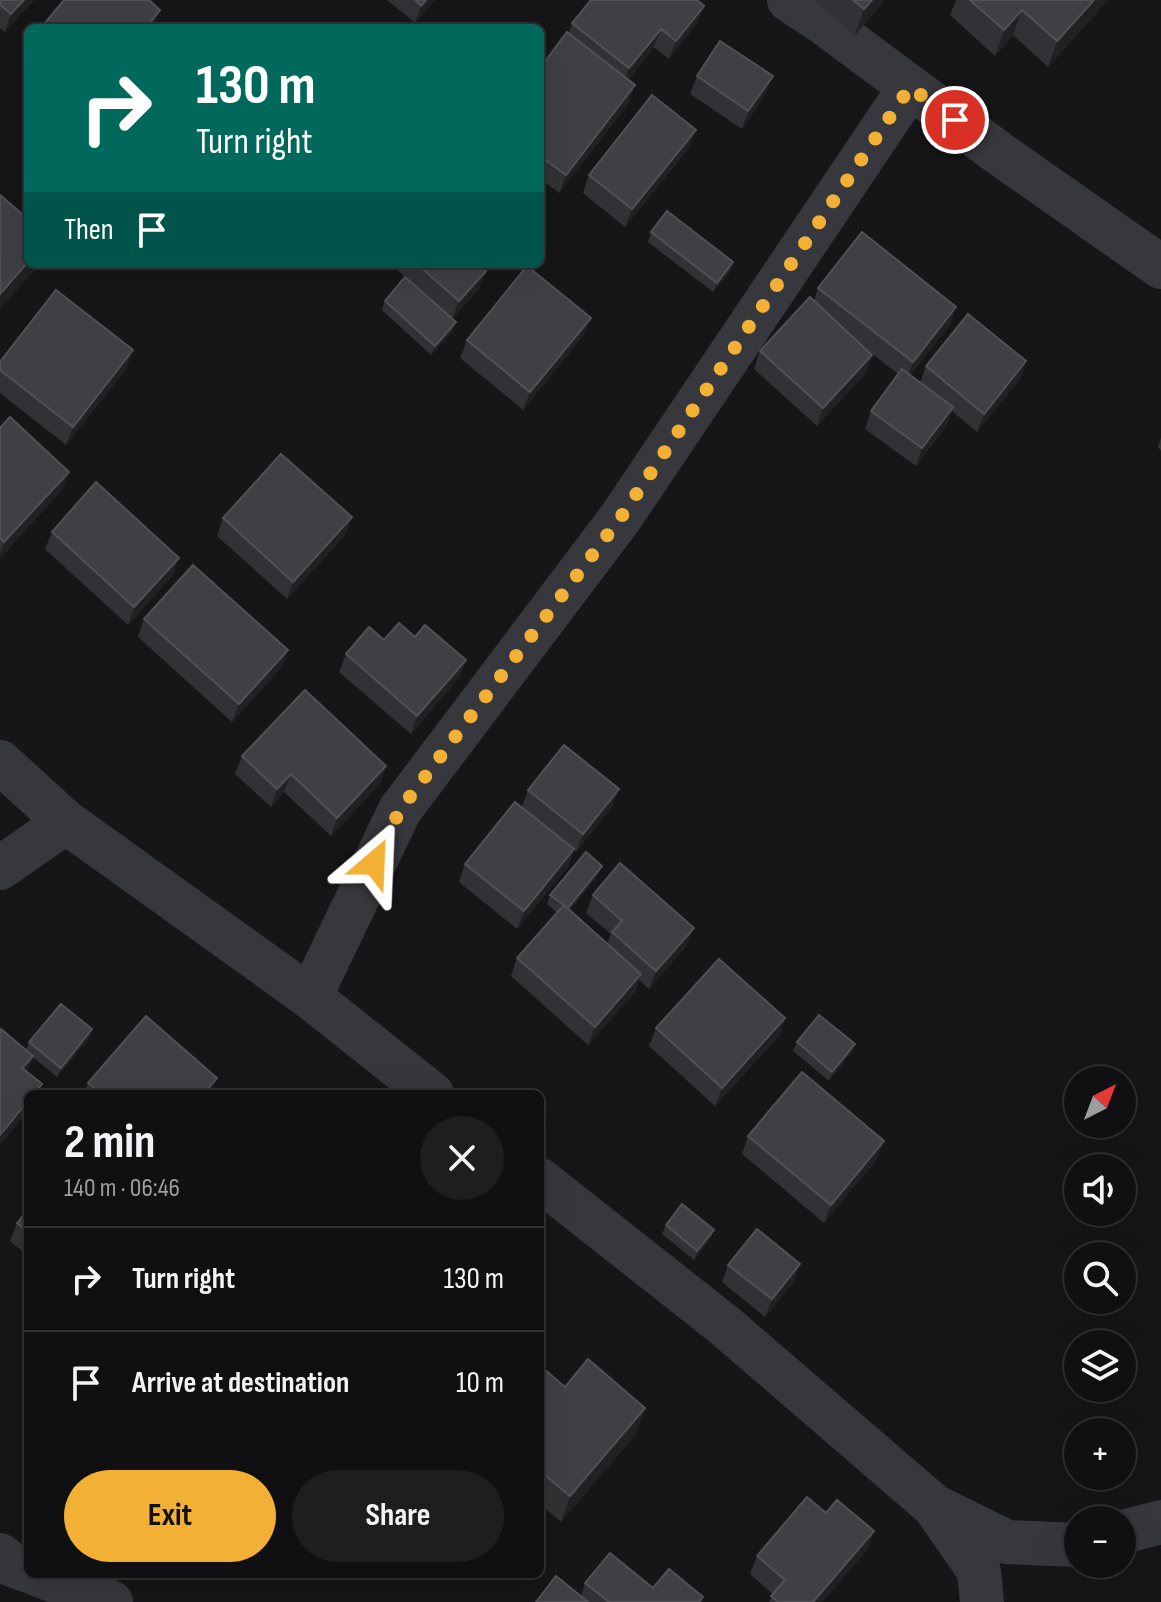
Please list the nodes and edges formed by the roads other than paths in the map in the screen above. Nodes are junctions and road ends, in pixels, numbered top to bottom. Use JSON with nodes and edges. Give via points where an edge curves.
{"nodes":[{"id":1,"x":789,"y":0,"type":"edge"},
{"id":2,"x":910,"y":87,"type":"junction"},
{"id":3,"x":1161,"y":267,"type":"edge"},
{"id":4,"x":0,"y":762,"type":"edge"},
{"id":5,"x":66,"y":822,"type":"junction"},
{"id":6,"x":0,"y":868,"type":"edge"},
{"id":7,"x":310,"y":997,"type":"junction"},
{"id":8,"x":427,"y":1090,"type":"edge"},
{"id":9,"x":544,"y":1183,"type":"edge"},
{"id":10,"x":934,"y":1506,"type":"junction"},
{"id":11,"x":1161,"y":1522,"type":"edge"},
{"id":12,"x":1136,"y":1528,"type":"edge"},
{"id":13,"x":1064,"y":1544,"type":"edge"},
{"id":14,"x":43,"y":1578,"type":"edge"},
{"id":15,"x":111,"y":1602,"type":"edge"},
{"id":16,"x":982,"y":1602,"type":"edge"}],
"edges":[{"from":1,"to":2,"type":"street"},
{"from":2,"to":3,"type":"street"},
{"from":2,"to":7,"type":"street","via":[[621,517],[400,810]]},
{"from":4,"to":5,"type":"street"},
{"from":5,"to":6,"type":"street"},
{"from":5,"to":7,"type":"street"},
{"from":7,"to":8,"type":"street"},
{"from":9,"to":10,"type":"street","via":[[724,1325]]},
{"from":10,"to":13,"type":"street","via":[[1007,1542]]},
{"from":10,"to":16,"type":"street","via":[[979,1571]]},
{"from":11,"to":12,"type":"street"},
{"from":14,"to":15,"type":"street"}]}
